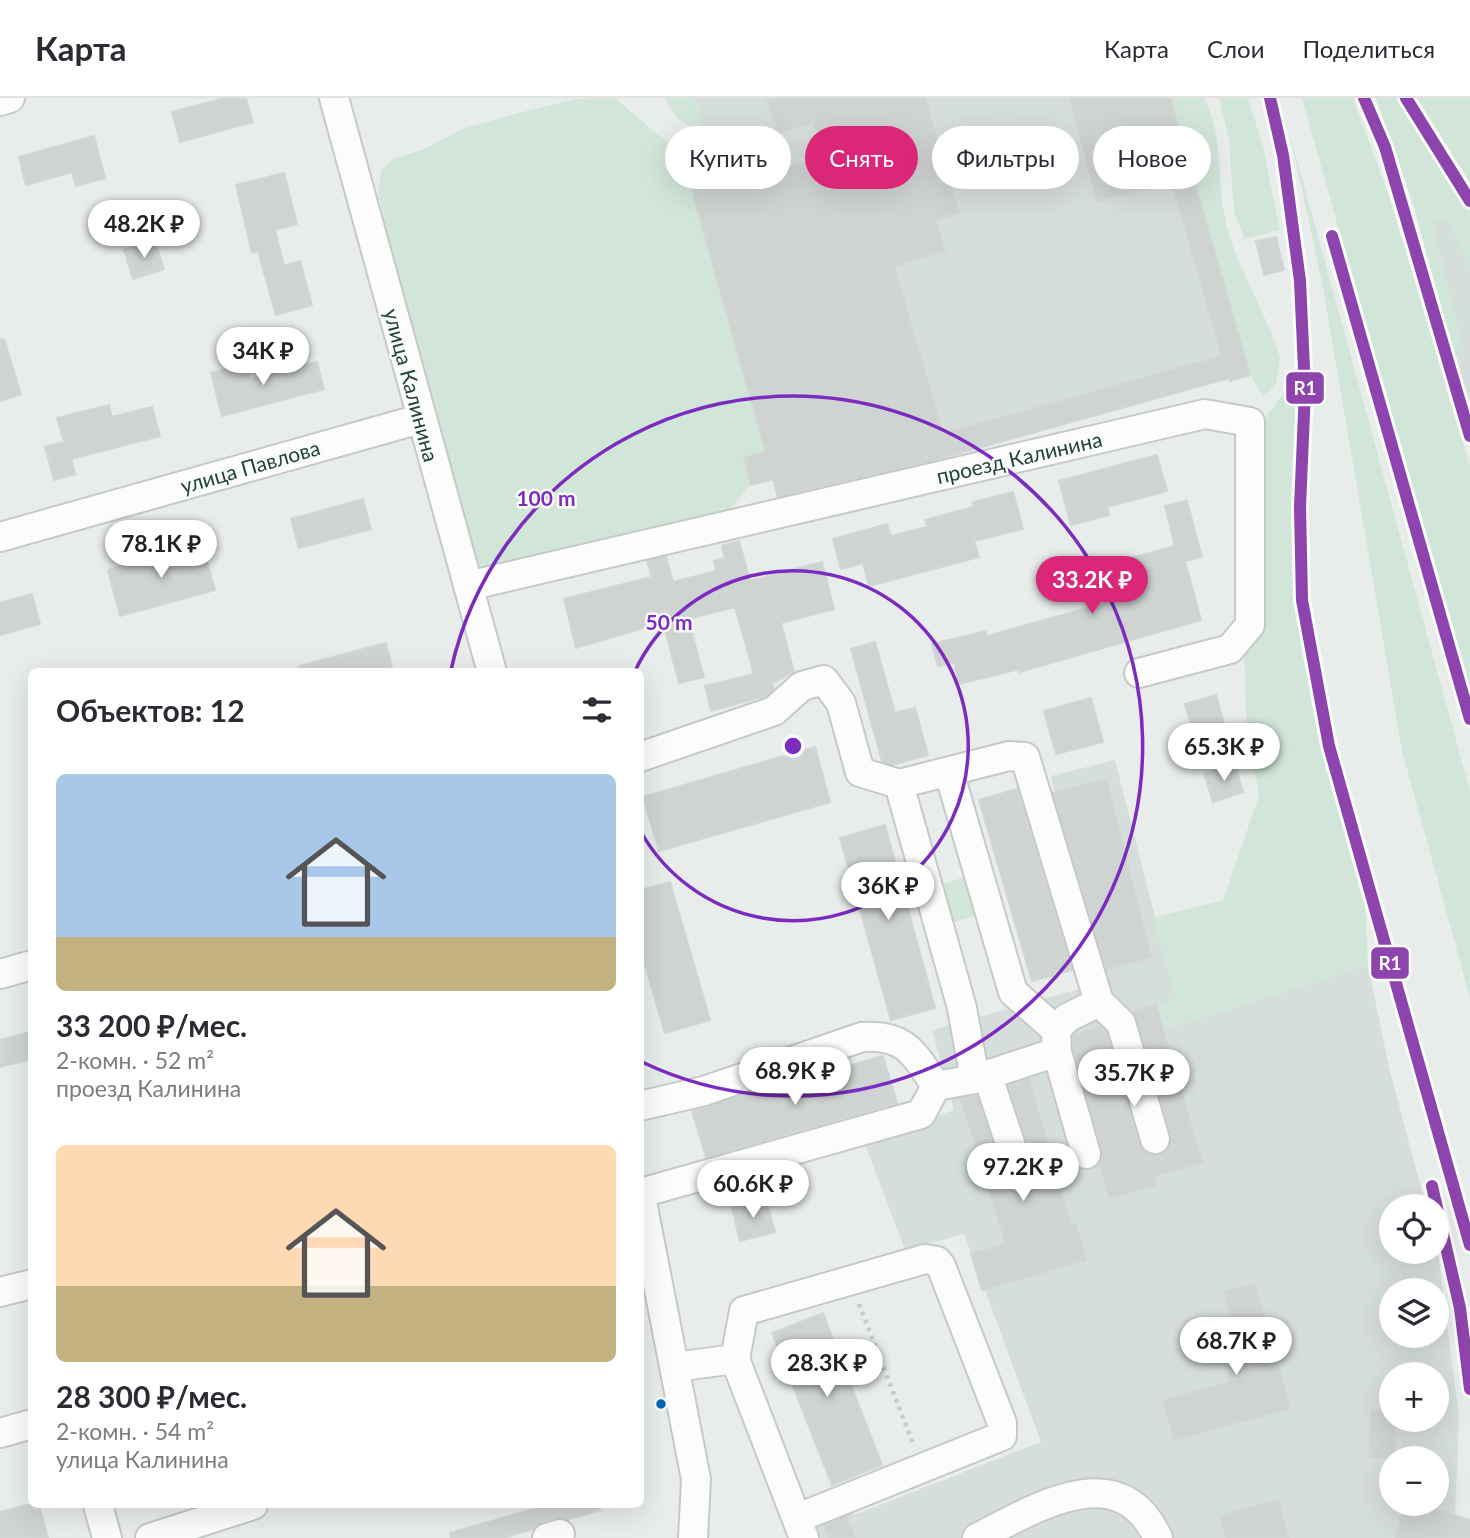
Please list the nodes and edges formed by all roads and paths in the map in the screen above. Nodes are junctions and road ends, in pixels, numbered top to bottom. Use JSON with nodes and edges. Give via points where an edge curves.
{"nodes":[{"id":1,"x":10,"y":98,"type":"edge"},
{"id":2,"x":334,"y":98,"type":"edge"},
{"id":3,"x":0,"y":101,"type":"edge"},
{"id":4,"x":420,"y":419,"type":"junction"},
{"id":5,"x":0,"y":537,"type":"edge"},
{"id":6,"x":468,"y":586,"type":"junction"},
{"id":7,"x":491,"y":668,"type":"edge"},
{"id":8,"x":1139,"y":673,"type":"dead end"},
{"id":9,"x":644,"y":756,"type":"edge"},
{"id":10,"x":949,"y":772,"type":"junction"},
{"id":11,"x":899,"y":784,"type":"junction"},
{"id":12,"x":28,"y":966,"type":"edge"},
{"id":13,"x":0,"y":974,"type":"edge"},
{"id":14,"x":1099,"y":1002,"type":"junction"},
{"id":15,"x":1056,"y":1041,"type":"junction"},
{"id":16,"x":981,"y":1076,"type":"junction"},
{"id":17,"x":936,"y":1086,"type":"junction"},
{"id":18,"x":644,"y":1105,"type":"edge"},
{"id":19,"x":1155,"y":1139,"type":"dead end"},
{"id":20,"x":1086,"y":1154,"type":"dead end"},
{"id":21,"x":1022,"y":1179,"type":"dead end"},
{"id":22,"x":644,"y":1192,"type":"edge"},
{"id":23,"x":644,"y":1227,"type":"edge"},
{"id":24,"x":646,"y":1250,"type":"edge"},
{"id":25,"x":849,"y":1280,"type":"junction"},
{"id":26,"x":28,"y":1285,"type":"edge"},
{"id":27,"x":0,"y":1292,"type":"edge"},
{"id":28,"x":735,"y":1359,"type":"junction"},
{"id":29,"x":675,"y":1367,"type":"junction"},
{"id":30,"x":28,"y":1425,"type":"edge"},
{"id":31,"x":0,"y":1433,"type":"edge"},
{"id":32,"x":923,"y":1469,"type":"junction"},
{"id":33,"x":99,"y":1508,"type":"edge"},
{"id":34,"x":244,"y":1508,"type":"edge"},
{"id":35,"x":801,"y":1528,"type":"edge"},
{"id":36,"x":107,"y":1538,"type":"edge"},
{"id":37,"x":150,"y":1538,"type":"edge"},
{"id":38,"x":693,"y":1538,"type":"edge"},
{"id":39,"x":977,"y":1538,"type":"edge"},
{"id":40,"x":1158,"y":1538,"type":"edge"}],
"edges":[{"from":1,"to":3,"type":"street"},
{"from":2,"to":4,"type":"street","name":"улица Калинина"},
{"from":4,"to":5,"type":"street","name":"улица Павлова"},
{"from":4,"to":6,"type":"street","name":"улица Калинина"},
{"from":6,"to":7,"type":"street","name":"улица Калинина"},
{"from":6,"to":8,"type":"street","name":"проезд Калинина","via":[[1205,414],[1250,422],[1250,625],[1230,649]]},
{"from":9,"to":11,"type":"street","via":[[774,711],[802,686],[824,680],[841,703],[860,772]]},
{"from":10,"to":11,"type":"street"},
{"from":10,"to":14,"type":"street","via":[[1009,756],[1025,757]]},
{"from":10,"to":15,"type":"street","via":[[1013,992]]},
{"from":11,"to":16,"type":"street"},
{"from":12,"to":13,"type":"street"},
{"from":14,"to":15,"type":"street","via":[[1067,1018]]},
{"from":14,"to":19,"type":"street","via":[[1121,1023]]},
{"from":15,"to":16,"type":"street"},
{"from":15,"to":20,"type":"street"},
{"from":16,"to":17,"type":"street"},
{"from":16,"to":21,"type":"street"},
{"from":17,"to":18,"type":"street","via":[[914,1053],[886,1035],[862,1037],[705,1091]]},
{"from":17,"to":22,"type":"street","via":[[921,1114]]},
{"from":23,"to":24,"type":"street"},
{"from":24,"to":29,"type":"street"},
{"from":25,"to":28,"type":"street","via":[[744,1311]]},
{"from":25,"to":32,"type":"path"},
{"from":25,"to":32,"type":"street","via":[[925,1259],[941,1266],[1004,1430],[996,1441]]},
{"from":26,"to":27,"type":"street"},
{"from":28,"to":29,"type":"street"},
{"from":28,"to":35,"type":"street"},
{"from":29,"to":38,"type":"street","via":[[696,1479]]},
{"from":30,"to":31,"type":"street"},
{"from":32,"to":35,"type":"street"},
{"from":33,"to":36,"type":"street"},
{"from":34,"to":37,"type":"street"},
{"from":39,"to":40,"type":"street","via":[[1053,1499],[1096,1492],[1126,1500],[1150,1520]]}]}
